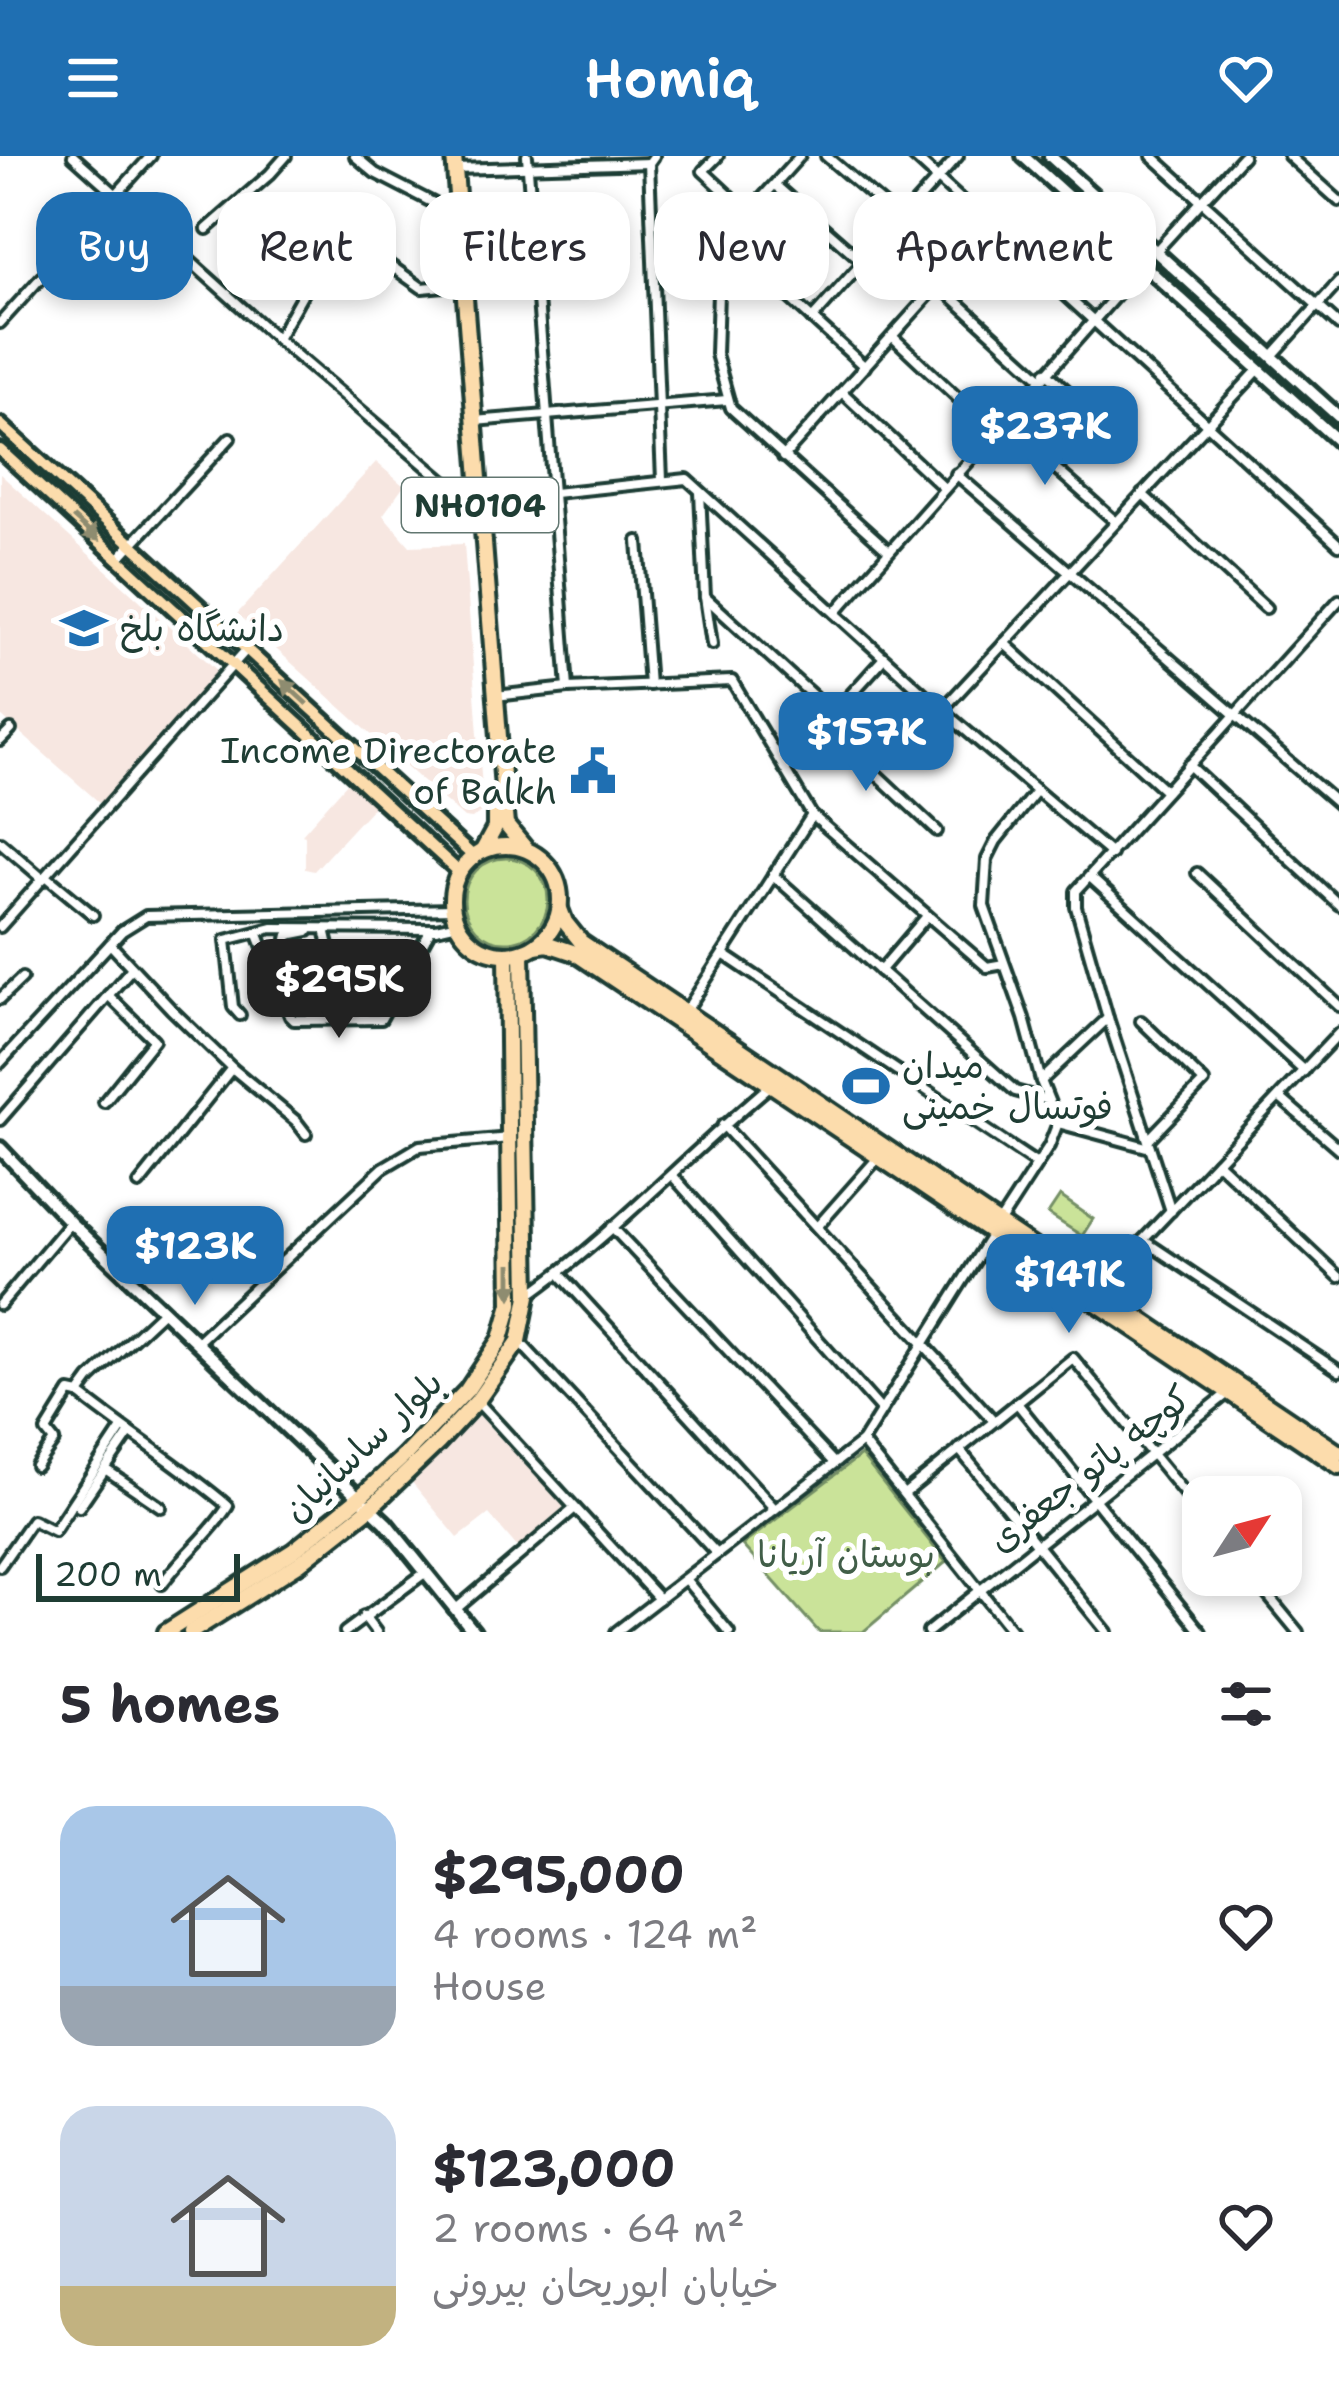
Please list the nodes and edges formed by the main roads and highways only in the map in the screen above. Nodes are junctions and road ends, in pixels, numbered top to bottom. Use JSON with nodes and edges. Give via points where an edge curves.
{"nodes":[{"id":1,"x":1023,"y":156,"type":"edge"},
{"id":2,"x":1050,"y":156,"type":"edge"},
{"id":3,"x":452,"y":160,"type":"edge"},
{"id":4,"x":1212,"y":302,"type":"junction"},
{"id":5,"x":1200,"y":316,"type":"junction"},
{"id":6,"x":1339,"y":416,"type":"edge"},
{"id":7,"x":3,"y":432,"type":"edge"},
{"id":8,"x":1339,"y":442,"type":"edge"},
{"id":9,"x":0,"y":450,"type":"edge"},
{"id":10,"x":475,"y":501,"type":"junction"},
{"id":11,"x":496,"y":760,"type":"junction"},
{"id":12,"x":524,"y":848,"type":"junction"},
{"id":13,"x":478,"y":853,"type":"junction"},
{"id":14,"x":459,"y":872,"type":"junction"},
{"id":15,"x":560,"y":909,"type":"junction"},
{"id":16,"x":521,"y":951,"type":"junction"},
{"id":17,"x":0,"y":1148,"type":"edge"},
{"id":18,"x":995,"y":1229,"type":"junction"},
{"id":19,"x":1099,"y":1298,"type":"junction"},
{"id":20,"x":1339,"y":1453,"type":"edge"},
{"id":21,"x":1339,"y":1466,"type":"edge"},
{"id":22,"x":365,"y":1502,"type":"junction"},
{"id":23,"x":166,"y":1632,"type":"edge"},
{"id":24,"x":191,"y":1632,"type":"edge"},
{"id":25,"x":474,"y":1632,"type":"edge"}],
"edges":[{"from":1,"to":5,"type":"main road"},
{"from":2,"to":4,"type":"main road"},
{"from":3,"to":10,"type":"highway","number":"NH0104"},
{"from":3,"to":10,"type":"highway","number":"NH0104","via":[[449,211]]},
{"from":4,"to":5,"type":"main road"},
{"from":4,"to":6,"type":"main road"},
{"from":5,"to":8,"type":"main road"},
{"from":13,"to":7,"type":"main road","one_way":true},
{"from":9,"to":14,"type":"main road","one_way":true},
{"from":10,"to":11,"type":"highway","number":"NH0104"},
{"from":10,"to":11,"type":"highway","number":"NH0104"},
{"from":11,"to":12,"type":"highway","number":"NH0104","via":[[506,825]]},
{"from":11,"to":13,"type":"highway","number":"NH0104","via":[[495,828]]},
{"from":12,"to":13,"type":"highway"},
{"from":12,"to":15,"type":"highway","number":"NH0104","via":[[557,879]]},
{"from":13,"to":14,"type":"highway"},
{"from":14,"to":16,"type":"highway","number":"NH0104","via":[[455,917],[473,943]]},
{"from":15,"to":16,"type":"highway","via":[[547,936]]},
{"from":15,"to":18,"type":"highway","number":"NH0104","via":[[580,942]]},
{"from":16,"to":18,"type":"highway","number":"NH0104","via":[[548,944],[575,953]]},
{"from":16,"to":22,"type":"highway","name":"بلوار ساسانیان","one_way":true,"via":[[511,1304],[501,1339],[466,1390]]},
{"from":16,"to":22,"type":"highway","name":"بلوار ساسانیان","via":[[528,1296],[519,1341],[438,1443]]},
{"from":17,"to":22,"type":"main road"},
{"from":18,"to":19,"type":"highway","number":"NH0104"},
{"from":19,"to":20,"type":"highway","number":"NH0104"},
{"from":19,"to":21,"type":"highway","number":"NH0104"},
{"from":22,"to":23,"type":"highway","name":"بلوار ساسانیان"},
{"from":22,"to":24,"type":"highway","name":"بلوار ساسانیان","via":[[301,1563]]},
{"from":22,"to":25,"type":"main road"}]}
